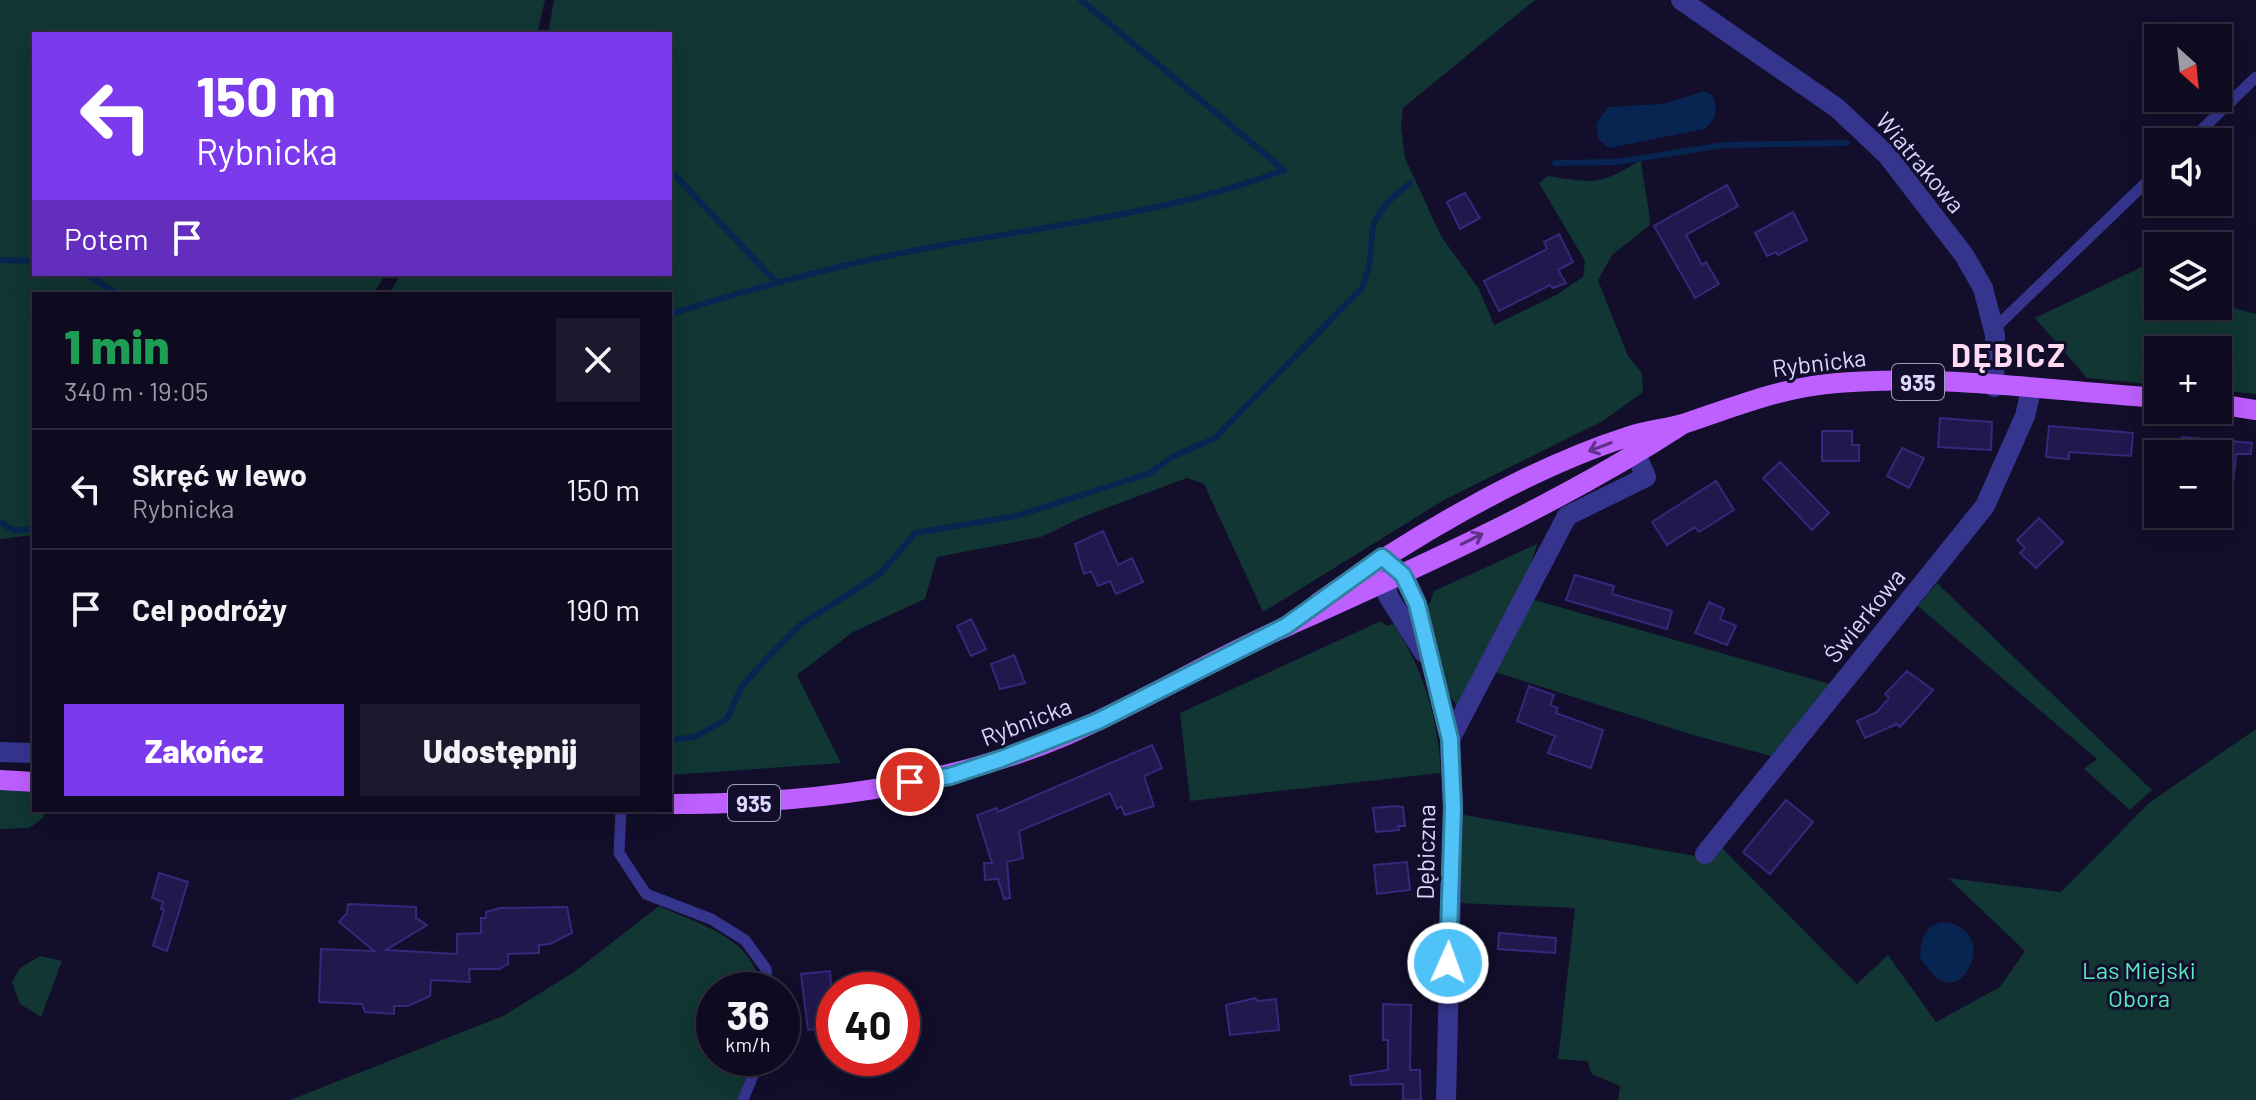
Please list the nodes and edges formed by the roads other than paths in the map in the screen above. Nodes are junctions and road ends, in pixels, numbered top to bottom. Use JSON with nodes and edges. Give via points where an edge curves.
{"nodes":[{"id":1,"x":1681,"y":0,"type":"edge"},
{"id":2,"x":2256,"y":77,"type":"edge"},
{"id":3,"x":2203,"y":128,"type":"edge"},
{"id":4,"x":2144,"y":184,"type":"edge"},
{"id":5,"x":1994,"y":329,"type":"junction"},
{"id":6,"x":1994,"y":387,"type":"junction"},
{"id":7,"x":2031,"y":390,"type":"junction"},
{"id":8,"x":2144,"y":397,"type":"edge"},
{"id":9,"x":2232,"y":406,"type":"edge"},
{"id":10,"x":2256,"y":410,"type":"edge"},
{"id":11,"x":1632,"y":445,"type":"junction"},
{"id":12,"x":1382,"y":557,"type":"junction"},
{"id":13,"x":1394,"y":579,"type":"junction"},
{"id":14,"x":1286,"y":626,"type":"junction"},
{"id":15,"x":1450,"y":739,"type":"junction"},
{"id":16,"x":0,"y":752,"type":"edge"},
{"id":17,"x":32,"y":753,"type":"edge"},
{"id":18,"x":0,"y":780,"type":"edge"},
{"id":19,"x":32,"y":782,"type":"edge"},
{"id":20,"x":672,"y":804,"type":"edge"},
{"id":21,"x":621,"y":812,"type":"edge"},
{"id":22,"x":1705,"y":854,"type":"dead end"},
{"id":23,"x":766,"y":972,"type":"edge"},
{"id":24,"x":753,"y":1076,"type":"edge"},
{"id":25,"x":743,"y":1100,"type":"edge"},
{"id":26,"x":1446,"y":1100,"type":"edge"}],
"edges":[{"from":1,"to":5,"type":"street","name":"Wiatrakowa","via":[[1837,108],[1887,155],[1975,273]]},
{"from":2,"to":3,"type":"lane"},
{"from":4,"to":5,"type":"lane"},
{"from":5,"to":6,"type":"street","name":"Wiatrakowa"},
{"from":6,"to":7,"type":"main road","name":"Rybnicka","number":"935"},
{"from":6,"to":11,"type":"main road","name":"Rybnicka","number":"935","via":[[1897,381],[1811,385],[1740,402]]},
{"from":7,"to":8,"type":"main road","name":"Rybnicka","number":"935"},
{"from":7,"to":22,"type":"street","name":"Świerkowa","via":[[2025,416],[1985,506]]},
{"from":9,"to":10,"type":"main road"},
{"from":11,"to":12,"type":"main road","name":"Rybnicka","number":"935","one_way":true,"via":[[1535,476]]},
{"from":13,"to":11,"type":"main road","name":"Rybnicka","number":"935","one_way":true},
{"from":11,"to":15,"type":"street","via":[[1646,477],[1567,516]]},
{"from":12,"to":13,"type":"street","name":"Dębiczna"},
{"from":12,"to":14,"type":"main road","name":"Rybnicka","number":"935"},
{"from":13,"to":14,"type":"main road","name":"Rybnicka","number":"935"},
{"from":13,"to":15,"type":"street","name":"Dębiczna","via":[[1402,623],[1427,656]]},
{"from":14,"to":20,"type":"main road","name":"Rybnicka","number":"935","via":[[1098,721],[950,776],[773,803]]},
{"from":15,"to":26,"type":"street","name":"Dębiczna"},
{"from":16,"to":17,"type":"street"},
{"from":18,"to":19,"type":"main road"},
{"from":21,"to":23,"type":"lane","via":[[619,853],[646,894],[711,919],[745,940]]},
{"from":24,"to":25,"type":"lane"}]}
